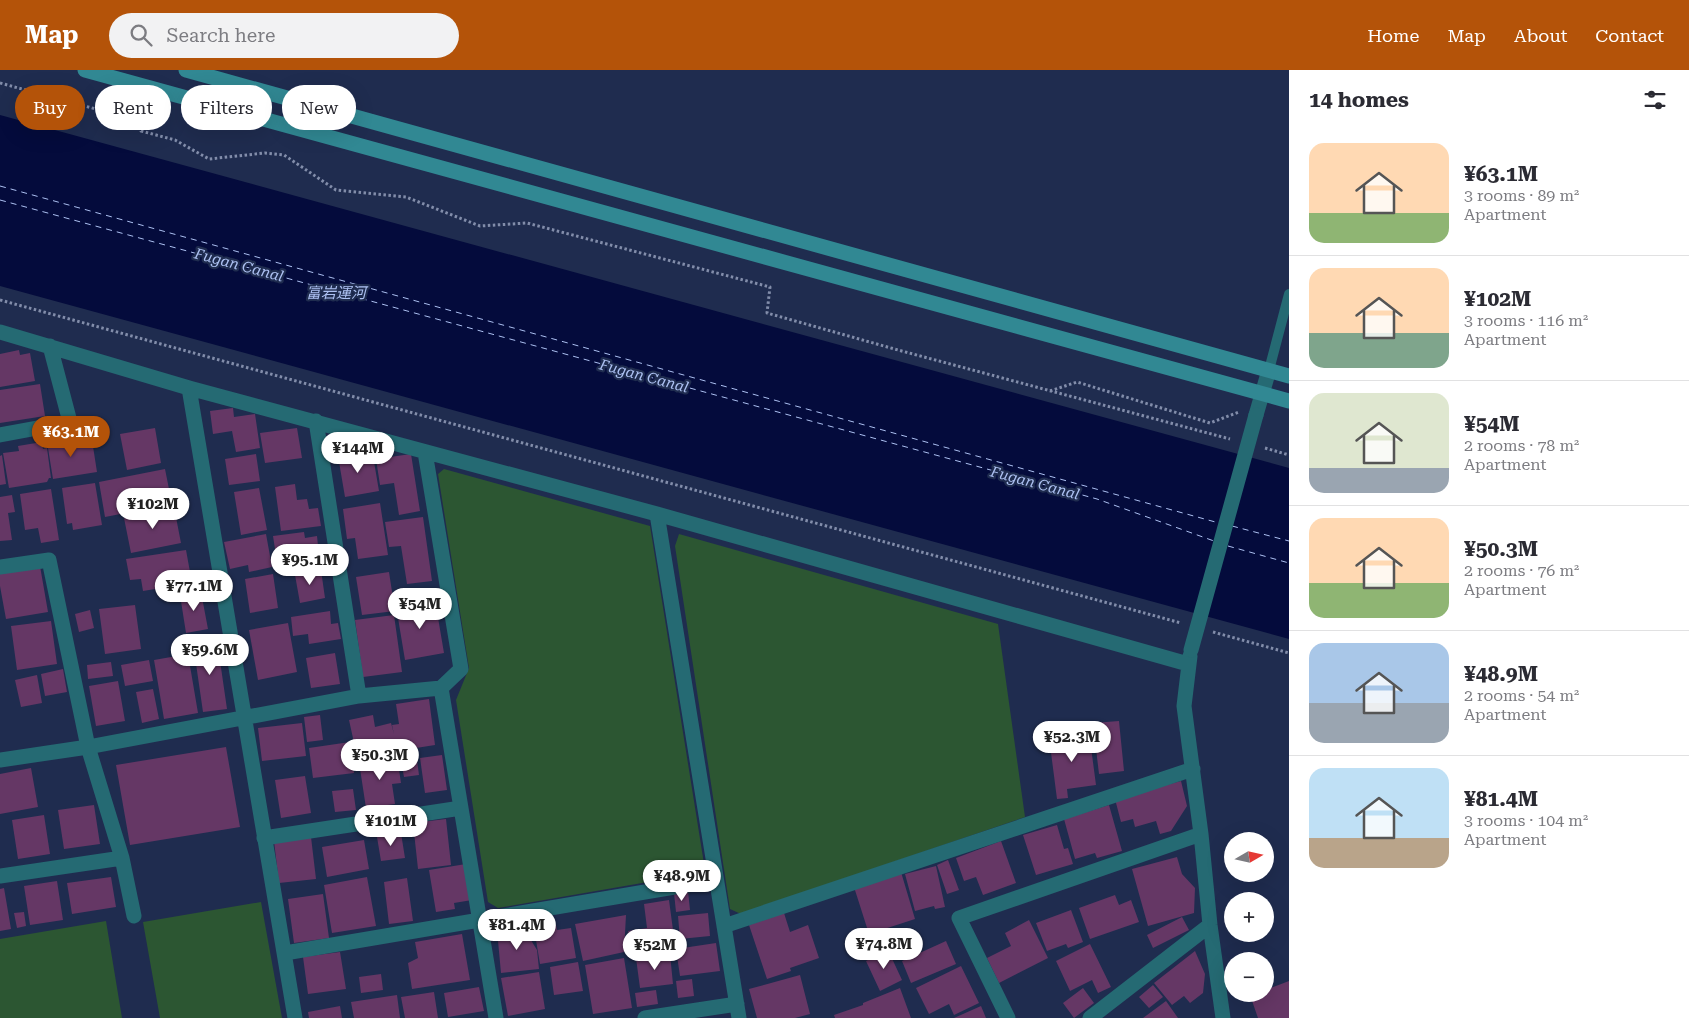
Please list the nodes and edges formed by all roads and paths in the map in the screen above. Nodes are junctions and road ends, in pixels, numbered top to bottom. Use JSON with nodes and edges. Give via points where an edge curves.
{"nodes":[{"id":1,"x":85,"y":70,"type":"edge"},
{"id":2,"x":186,"y":70,"type":"edge"},
{"id":3,"x":0,"y":83,"type":"edge"},
{"id":4,"x":1289,"y":294,"type":"edge"},
{"id":5,"x":0,"y":300,"type":"edge"},
{"id":6,"x":0,"y":332,"type":"edge"},
{"id":7,"x":50,"y":346,"type":"junction"},
{"id":8,"x":1269,"y":370,"type":"junction"},
{"id":9,"x":1289,"y":376,"type":"edge"},
{"id":10,"x":189,"y":388,"type":"junction"},
{"id":11,"x":1049,"y":391,"type":"junction"},
{"id":12,"x":1262,"y":394,"type":"junction"},
{"id":13,"x":1289,"y":401,"type":"edge"},
{"id":14,"x":1257,"y":412,"type":"junction"},
{"id":15,"x":316,"y":421,"type":"junction"},
{"id":16,"x":0,"y":434,"type":"edge"},
{"id":17,"x":1232,"y":439,"type":"dead end"},
{"id":18,"x":1260,"y":447,"type":"dead end"},
{"id":19,"x":425,"y":452,"type":"junction"},
{"id":20,"x":1289,"y":455,"type":"edge"},
{"id":21,"x":657,"y":514,"type":"junction"},
{"id":22,"x":0,"y":567,"type":"edge"},
{"id":23,"x":1183,"y":624,"type":"dead end"},
{"id":24,"x":1212,"y":632,"type":"dead end"},
{"id":25,"x":1289,"y":653,"type":"edge"},
{"id":26,"x":1190,"y":657,"type":"junction"},
{"id":27,"x":441,"y":688,"type":"junction"},
{"id":28,"x":359,"y":696,"type":"junction"},
{"id":29,"x":244,"y":719,"type":"junction"},
{"id":30,"x":88,"y":747,"type":"junction"},
{"id":31,"x":0,"y":760,"type":"edge"},
{"id":32,"x":1193,"y":769,"type":"junction"},
{"id":33,"x":461,"y":808,"type":"junction"},
{"id":34,"x":1201,"y":834,"type":"junction"},
{"id":35,"x":264,"y":838,"type":"junction"},
{"id":36,"x":122,"y":858,"type":"junction"},
{"id":37,"x":0,"y":876,"type":"edge"},
{"id":38,"x":716,"y":880,"type":"junction"},
{"id":39,"x":134,"y":916,"type":"dead end"},
{"id":40,"x":480,"y":920,"type":"junction"},
{"id":41,"x":1210,"y":925,"type":"junction"},
{"id":42,"x":724,"y":926,"type":"junction"},
{"id":43,"x":285,"y":953,"type":"junction"},
{"id":44,"x":738,"y":1011,"type":"edge"},
{"id":45,"x":295,"y":1018,"type":"edge"},
{"id":46,"x":496,"y":1018,"type":"edge"},
{"id":47,"x":644,"y":1018,"type":"edge"},
{"id":48,"x":1008,"y":1018,"type":"edge"},
{"id":49,"x":1090,"y":1018,"type":"edge"},
{"id":50,"x":1223,"y":1018,"type":"edge"}],
"edges":[{"from":1,"to":12,"type":"street"},
{"from":2,"to":8,"type":"street"},
{"from":3,"to":11,"type":"path","via":[[140,121],[141,131],[175,140],[209,159],[265,153],[284,155],[336,190],[406,197],[480,226],[527,223],[770,287],[767,313]]},
{"from":4,"to":8,"type":"lane"},
{"from":5,"to":23,"type":"path"},
{"from":6,"to":7,"type":"street"},
{"from":7,"to":10,"type":"street"},
{"from":7,"to":16,"type":"street","via":[[70,422]]},
{"from":8,"to":9,"type":"street"},
{"from":8,"to":12,"type":"street"},
{"from":10,"to":15,"type":"street"},
{"from":10,"to":29,"type":"street"},
{"from":11,"to":14,"type":"path","via":[[1077,382],[1210,423],[1237,412]]},
{"from":11,"to":17,"type":"path"},
{"from":12,"to":13,"type":"street"},
{"from":12,"to":14,"type":"street"},
{"from":14,"to":26,"type":"street","bridge":true},
{"from":15,"to":19,"type":"street"},
{"from":15,"to":28,"type":"street"},
{"from":18,"to":20,"type":"path"},
{"from":19,"to":21,"type":"street"},
{"from":19,"to":27,"type":"street","via":[[460,669]]},
{"from":21,"to":26,"type":"street"},
{"from":21,"to":38,"type":"street"},
{"from":22,"to":30,"type":"street","via":[[49,560]]},
{"from":24,"to":25,"type":"path"},
{"from":26,"to":32,"type":"street","via":[[1184,706]]},
{"from":27,"to":28,"type":"street"},
{"from":27,"to":33,"type":"street"},
{"from":28,"to":29,"type":"street"},
{"from":29,"to":30,"type":"street"},
{"from":29,"to":35,"type":"street"},
{"from":30,"to":31,"type":"street"},
{"from":30,"to":36,"type":"street"},
{"from":32,"to":34,"type":"street"},
{"from":32,"to":42,"type":"street"},
{"from":33,"to":35,"type":"street"},
{"from":33,"to":40,"type":"street"},
{"from":34,"to":41,"type":"street"},
{"from":34,"to":48,"type":"street","via":[[959,918]]},
{"from":35,"to":43,"type":"street"},
{"from":36,"to":37,"type":"street"},
{"from":36,"to":39,"type":"street"},
{"from":38,"to":40,"type":"street"},
{"from":38,"to":42,"type":"street"},
{"from":40,"to":43,"type":"street"},
{"from":40,"to":46,"type":"street"},
{"from":41,"to":49,"type":"street"},
{"from":41,"to":50,"type":"street"},
{"from":42,"to":44,"type":"street"},
{"from":43,"to":45,"type":"street"},
{"from":44,"to":47,"type":"street"}]}
